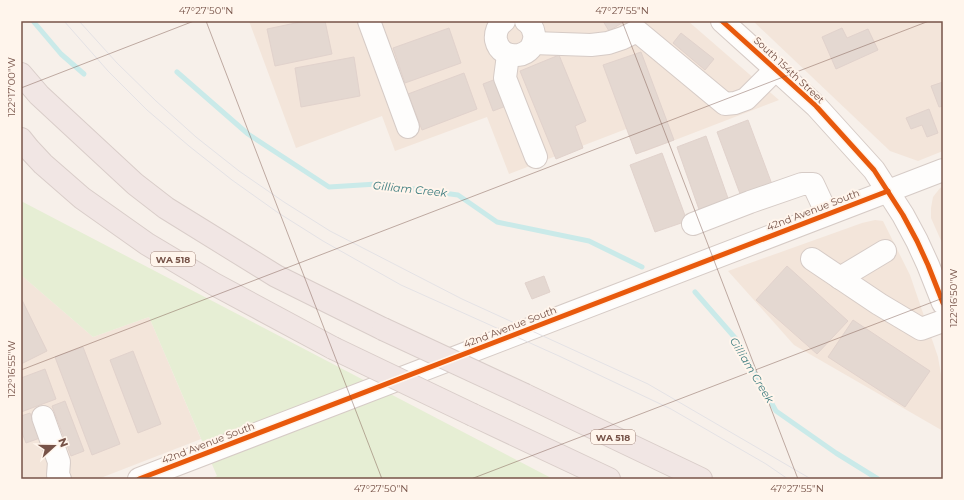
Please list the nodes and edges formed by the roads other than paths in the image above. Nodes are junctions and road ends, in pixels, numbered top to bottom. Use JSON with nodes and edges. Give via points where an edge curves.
{"nodes":[{"id":1,"x":369,"y":21,"type":"edge"},
{"id":2,"x":504,"y":21,"type":"edge"},
{"id":3,"x":526,"y":21,"type":"edge"},
{"id":4,"x":722,"y":21,"type":"edge"},
{"id":5,"x":533,"y":43,"type":"junction"},
{"id":6,"x":508,"y":55,"type":"junction"},
{"id":7,"x":775,"y":70,"type":"junction"},
{"id":8,"x":21,"y":74,"type":"edge"},
{"id":9,"x":408,"y":126,"type":"dead end"},
{"id":10,"x":24,"y":144,"type":"edge"},
{"id":11,"x":536,"y":157,"type":"dead end"},
{"id":12,"x":943,"y":170,"type":"edge"},
{"id":13,"x":888,"y":191,"type":"junction"},
{"id":14,"x":827,"y":214,"type":"junction"},
{"id":15,"x":693,"y":224,"type":"dead end"},
{"id":16,"x":885,"y":251,"type":"dead end"},
{"id":17,"x":812,"y":259,"type":"dead end"},
{"id":18,"x":840,"y":278,"type":"junction"},
{"id":19,"x":943,"y":303,"type":"edge"},
{"id":20,"x":943,"y":321,"type":"edge"},
{"id":21,"x":43,"y":417,"type":"dead end"},
{"id":22,"x":55,"y":478,"type":"edge"},
{"id":23,"x":139,"y":479,"type":"edge"},
{"id":24,"x":609,"y":479,"type":"edge"},
{"id":25,"x":701,"y":479,"type":"edge"}],
"edges":[{"from":1,"to":9,"type":"street"},
{"from":2,"to":6,"type":"street","via":[[497,30],[496,37],[497,45]]},
{"from":3,"to":5,"type":"street","via":[[533,28]]},
{"from":4,"to":7,"type":"street","name":"South 154th Street"},
{"from":5,"to":6,"type":"street","via":[[523,54]]},
{"from":5,"to":7,"type":"street","via":[[608,44],[637,31],[725,104],[746,99]]},
{"from":6,"to":11,"type":"street","via":[[505,78]]},
{"from":7,"to":13,"type":"street","name":"South 154th Street","via":[[816,106],[874,170]]},
{"from":8,"to":25,"type":"highway","number":"WA 518","bridge":true,"via":[[39,95],[129,179],[166,208],[276,276]]},
{"from":10,"to":24,"type":"highway","number":"WA 518","bridge":true,"via":[[82,198],[147,244],[214,284],[333,348]]},
{"from":12,"to":13,"type":"street","name":"42nd Avenue South"},
{"from":13,"to":14,"type":"street","name":"42nd Avenue South"},
{"from":13,"to":19,"type":"street","name":"South 154th Street","via":[[920,247]]},
{"from":14,"to":15,"type":"street","via":[[813,184],[802,184]]},
{"from":14,"to":23,"type":"street","name":"42nd Avenue South"},
{"from":16,"to":18,"type":"street"},
{"from":17,"to":18,"type":"street"},
{"from":18,"to":20,"type":"street","via":[[921,329]]},
{"from":21,"to":22,"type":"street","via":[[59,462]]}]}
